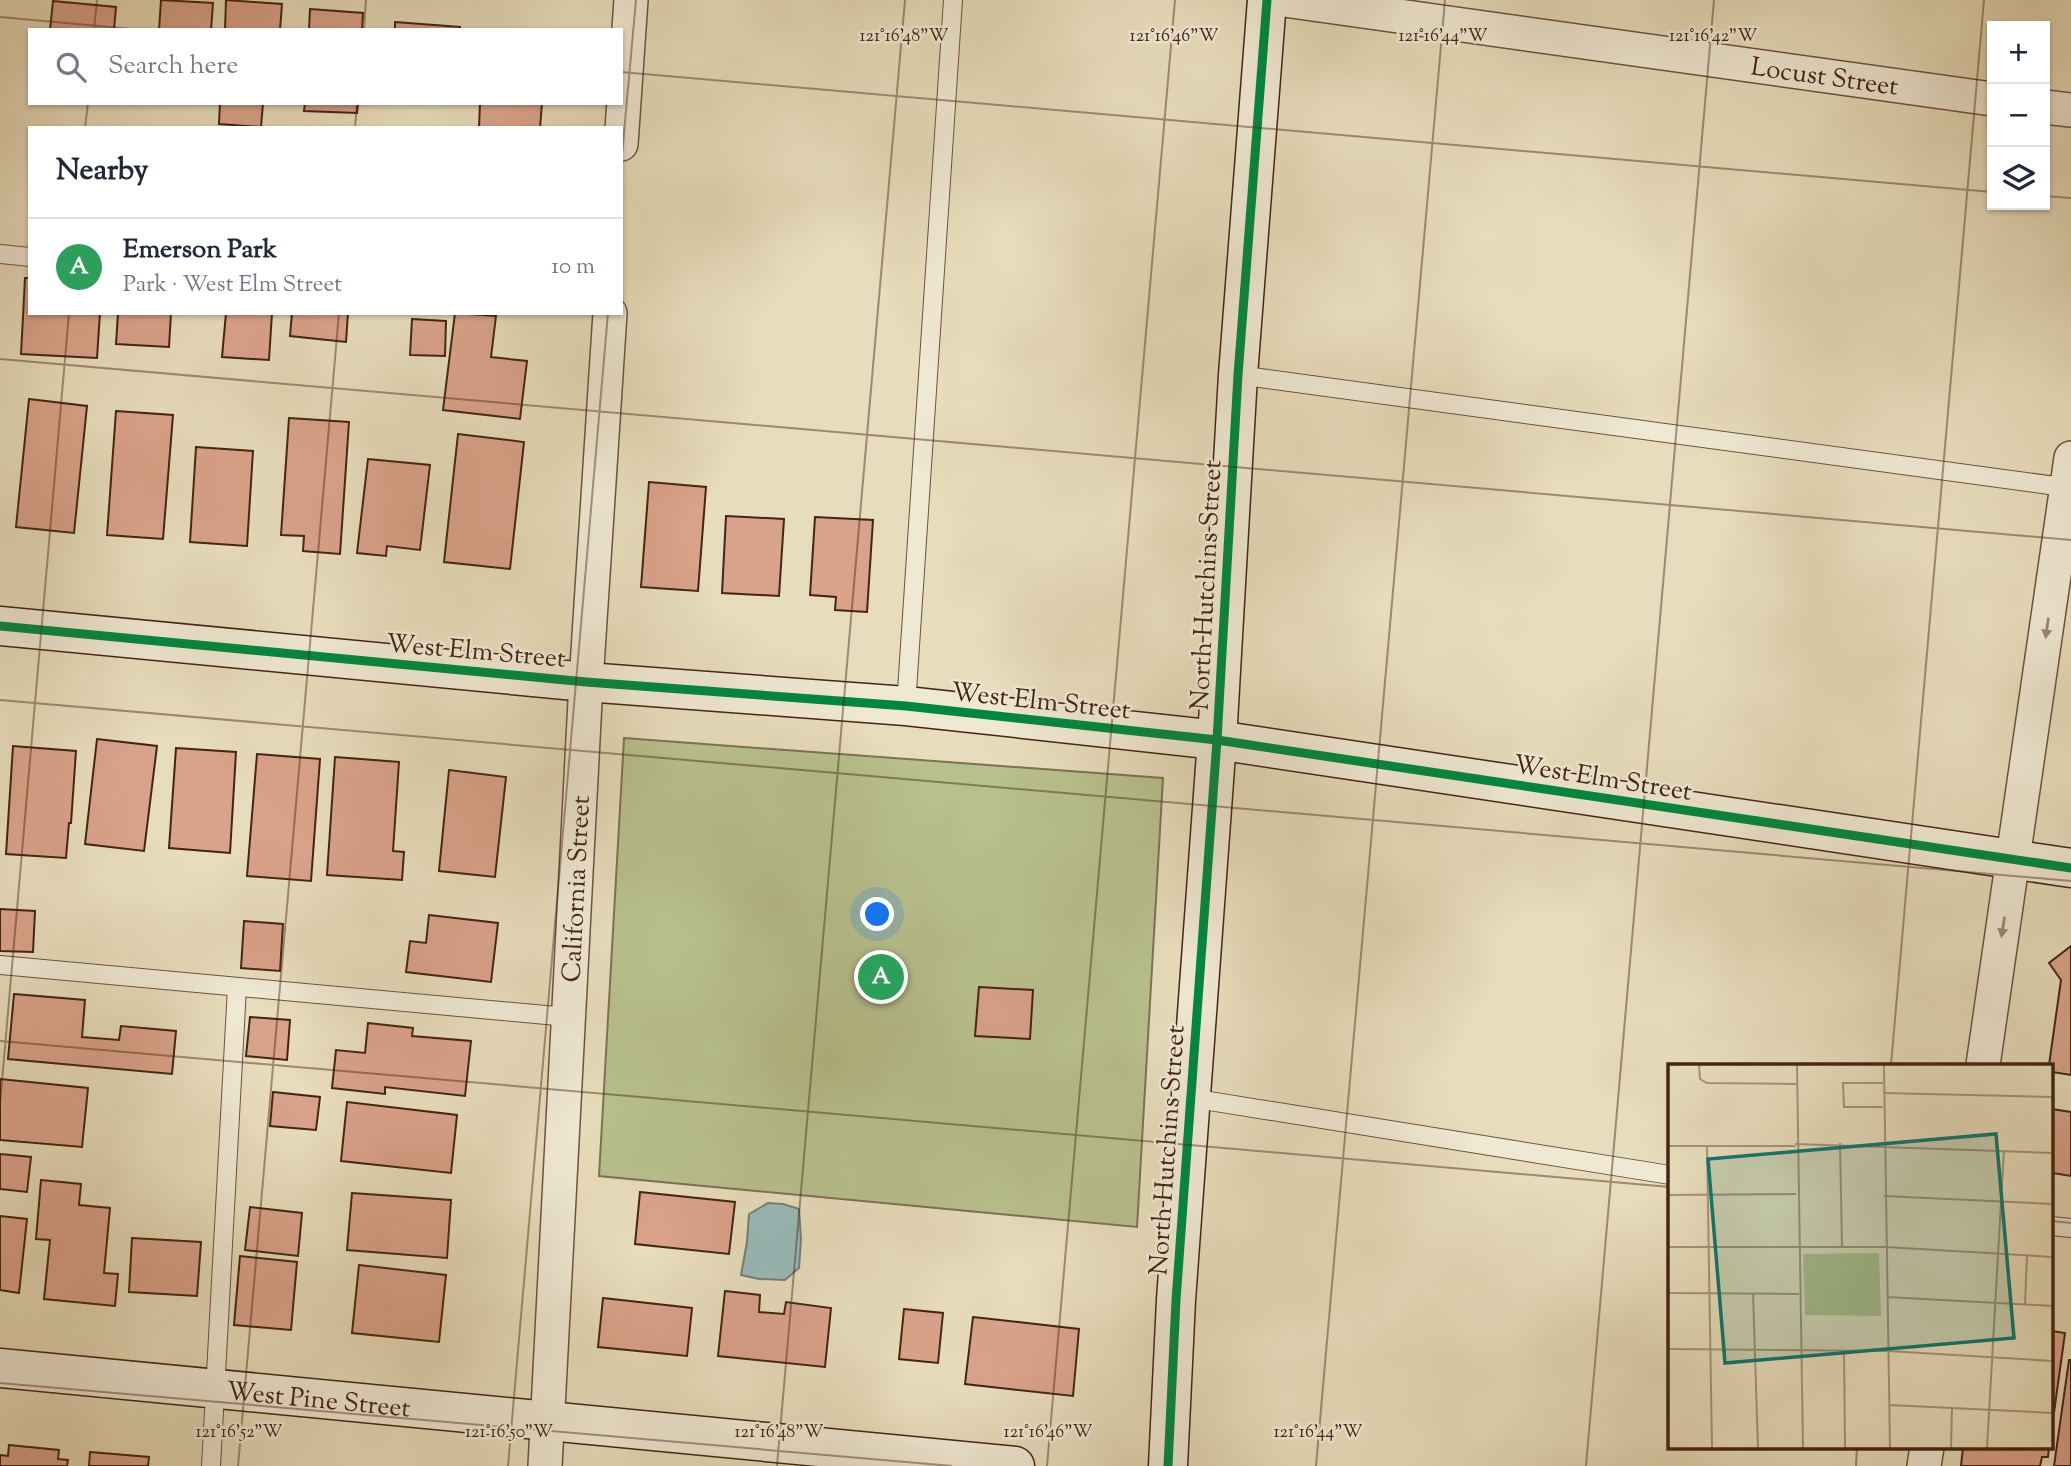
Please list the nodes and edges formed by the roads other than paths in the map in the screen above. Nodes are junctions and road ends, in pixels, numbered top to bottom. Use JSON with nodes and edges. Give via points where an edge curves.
{"nodes":[{"id":1,"x":631,"y":0,"type":"edge"},
{"id":2,"x":953,"y":0,"type":"edge"},
{"id":3,"x":1266,"y":0,"type":"edge"},
{"id":4,"x":1284,"y":0,"type":"edge"},
{"id":5,"x":1987,"y":98,"type":"edge"},
{"id":6,"x":2050,"y":108,"type":"edge"},
{"id":7,"x":2071,"y":110,"type":"edge"},
{"id":8,"x":622,"y":126,"type":"edge"},
{"id":9,"x":0,"y":254,"type":"edge"},
{"id":10,"x":28,"y":257,"type":"edge"},
{"id":11,"x":610,"y":315,"type":"edge"},
{"id":12,"x":1238,"y":375,"type":"junction"},
{"id":13,"x":2070,"y":478,"type":"edge"},
{"id":14,"x":0,"y":626,"type":"edge"},
{"id":15,"x":586,"y":682,"type":"junction"},
{"id":16,"x":906,"y":706,"type":"junction"},
{"id":17,"x":1217,"y":740,"type":"junction"},
{"id":18,"x":2013,"y":860,"type":"junction"},
{"id":19,"x":2071,"y":868,"type":"edge"},
{"id":20,"x":0,"y":965,"type":"edge"},
{"id":21,"x":237,"y":987,"type":"junction"},
{"id":22,"x":568,"y":1017,"type":"junction"},
{"id":23,"x":1983,"y":1064,"type":"edge"},
{"id":24,"x":1191,"y":1098,"type":"junction"},
{"id":25,"x":1668,"y":1175,"type":"edge"},
{"id":26,"x":0,"y":1368,"type":"edge"},
{"id":27,"x":216,"y":1389,"type":"junction"},
{"id":28,"x":548,"y":1422,"type":"junction"},
{"id":29,"x":1927,"y":1448,"type":"edge"},
{"id":30,"x":855,"y":1459,"type":"edge"},
{"id":31,"x":211,"y":1466,"type":"edge"},
{"id":32,"x":545,"y":1466,"type":"edge"},
{"id":33,"x":1015,"y":1466,"type":"edge"},
{"id":34,"x":1168,"y":1466,"type":"edge"},
{"id":35,"x":1924,"y":1466,"type":"edge"}],
"edges":[{"from":1,"to":8,"type":"street"},
{"from":2,"to":16,"type":"lane"},
{"from":3,"to":12,"type":"street","name":"North Hutchins Street"},
{"from":4,"to":5,"type":"street","name":"Locust Street"},
{"from":6,"to":7,"type":"street"},
{"from":9,"to":10,"type":"lane"},
{"from":11,"to":15,"type":"street","name":"California Street"},
{"from":12,"to":13,"type":"lane"},
{"from":12,"to":17,"type":"street","name":"North Hutchins Street"},
{"from":13,"to":18,"type":"street","one_way":true},
{"from":14,"to":15,"type":"street","name":"West Elm Street"},
{"from":15,"to":16,"type":"street","name":"West Elm Street"},
{"from":15,"to":22,"type":"street","name":"California Street"},
{"from":16,"to":17,"type":"street","name":"West Elm Street"},
{"from":17,"to":18,"type":"street","name":"West Elm Street"},
{"from":17,"to":24,"type":"street","name":"North Hutchins Street"},
{"from":18,"to":19,"type":"street","name":"West Elm Street"},
{"from":18,"to":23,"type":"street","one_way":true},
{"from":20,"to":21,"type":"lane"},
{"from":21,"to":22,"type":"lane"},
{"from":21,"to":27,"type":"lane"},
{"from":22,"to":28,"type":"street","name":"California Street"},
{"from":24,"to":25,"type":"lane"},
{"from":24,"to":34,"type":"street","name":"North Hutchins Street"},
{"from":26,"to":27,"type":"street","name":"West Pine Street"},
{"from":27,"to":28,"type":"street","name":"West Pine Street"},
{"from":27,"to":31,"type":"lane"},
{"from":28,"to":30,"type":"street","name":"West Pine Street"},
{"from":28,"to":32,"type":"street","name":"California Street"},
{"from":29,"to":35,"type":"street"},
{"from":30,"to":33,"type":"street","name":"West Pine Street"}]}
